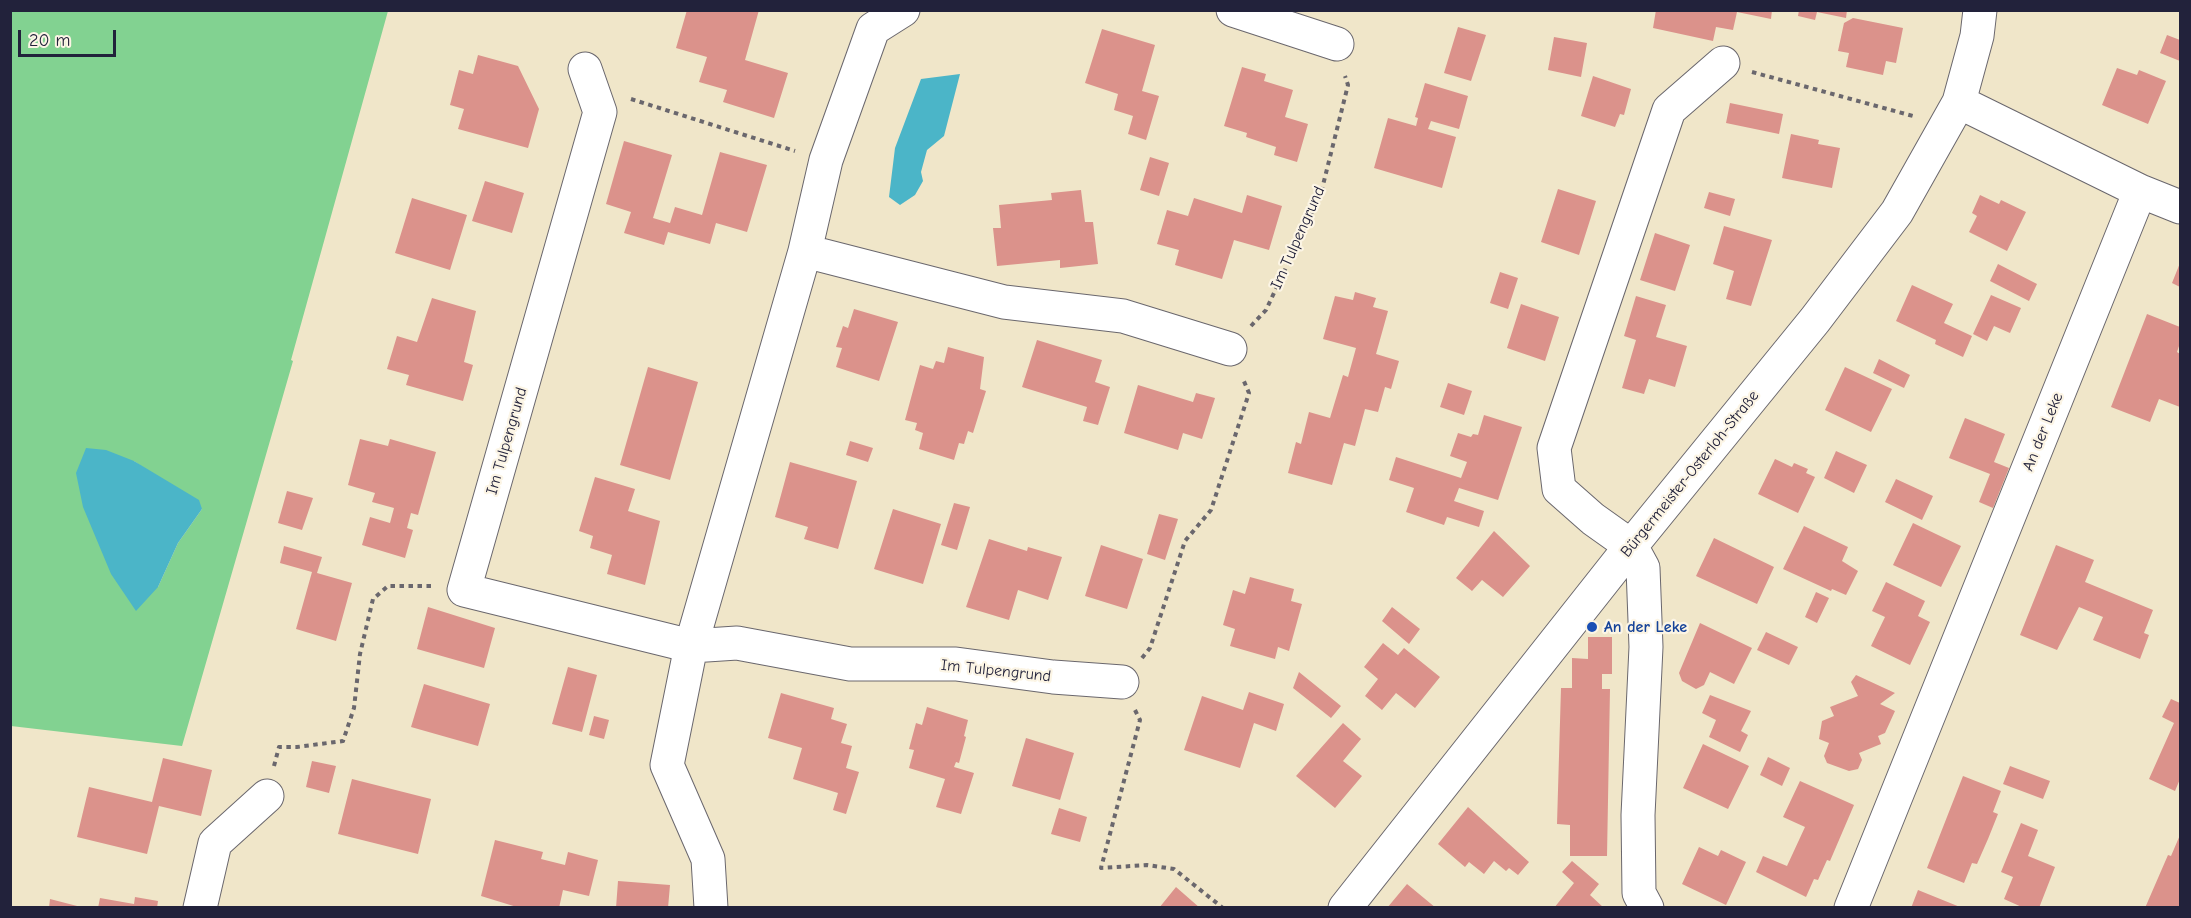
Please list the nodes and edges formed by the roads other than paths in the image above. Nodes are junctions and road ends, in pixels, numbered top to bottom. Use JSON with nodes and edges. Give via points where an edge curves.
{"nodes":[{"id":1,"x":903,"y":10,"type":"edge"},
{"id":2,"x":1233,"y":10,"type":"edge"},
{"id":3,"x":1980,"y":10,"type":"edge"},
{"id":4,"x":1337,"y":44,"type":"road end"},
{"id":5,"x":1723,"y":63,"type":"road end"},
{"id":6,"x":585,"y":69,"type":"road end"},
{"id":7,"x":1953,"y":114,"type":"junction"},
{"id":8,"x":2140,"y":191,"type":"junction"},
{"id":9,"x":2181,"y":207,"type":"edge"},
{"id":10,"x":805,"y":251,"type":"junction"},
{"id":11,"x":1230,"y":349,"type":"road end"},
{"id":12,"x":1631,"y":546,"type":"junction"},
{"id":13,"x":691,"y":646,"type":"junction"},
{"id":14,"x":1122,"y":682,"type":"road end"},
{"id":15,"x":267,"y":796,"type":"road end"},
{"id":16,"x":200,"y":908,"type":"edge"},
{"id":17,"x":711,"y":908,"type":"edge"},
{"id":18,"x":1345,"y":908,"type":"edge"},
{"id":19,"x":1647,"y":908,"type":"edge"},
{"id":20,"x":1851,"y":908,"type":"edge"}],
"edges":[{"from":1,"to":10,"type":"street","via":[[873,28],[826,160]]},
{"from":2,"to":4,"type":"street"},
{"from":3,"to":7,"type":"street","name":"Bürgermeister-Osterloh-Straße","via":[[1977,36]]},
{"from":5,"to":12,"type":"street","via":[[1669,110],[1554,448],[1559,489]]},
{"from":6,"to":13,"type":"street","name":"Im Tulpengrund","via":[[600,112],[464,590]]},
{"from":7,"to":8,"type":"street"},
{"from":7,"to":12,"type":"street","name":"Bürgermeister-Osterloh-Straße","via":[[1897,212],[1815,320]]},
{"from":8,"to":9,"type":"street"},
{"from":8,"to":20,"type":"street","name":"An der Leke"},
{"from":10,"to":11,"type":"street","via":[[1004,302],[1123,316]]},
{"from":10,"to":13,"type":"street"},
{"from":12,"to":18,"type":"street","name":"Bürgermeister-Osterloh-Straße"},
{"from":12,"to":19,"type":"street","via":[[1643,568],[1646,647],[1638,815],[1640,892]]},
{"from":13,"to":14,"type":"street","name":"Im Tulpengrund","via":[[737,643],[850,664],[956,664]]},
{"from":13,"to":17,"type":"street","via":[[667,765],[708,859]]},
{"from":15,"to":16,"type":"street","via":[[215,843]]}]}
